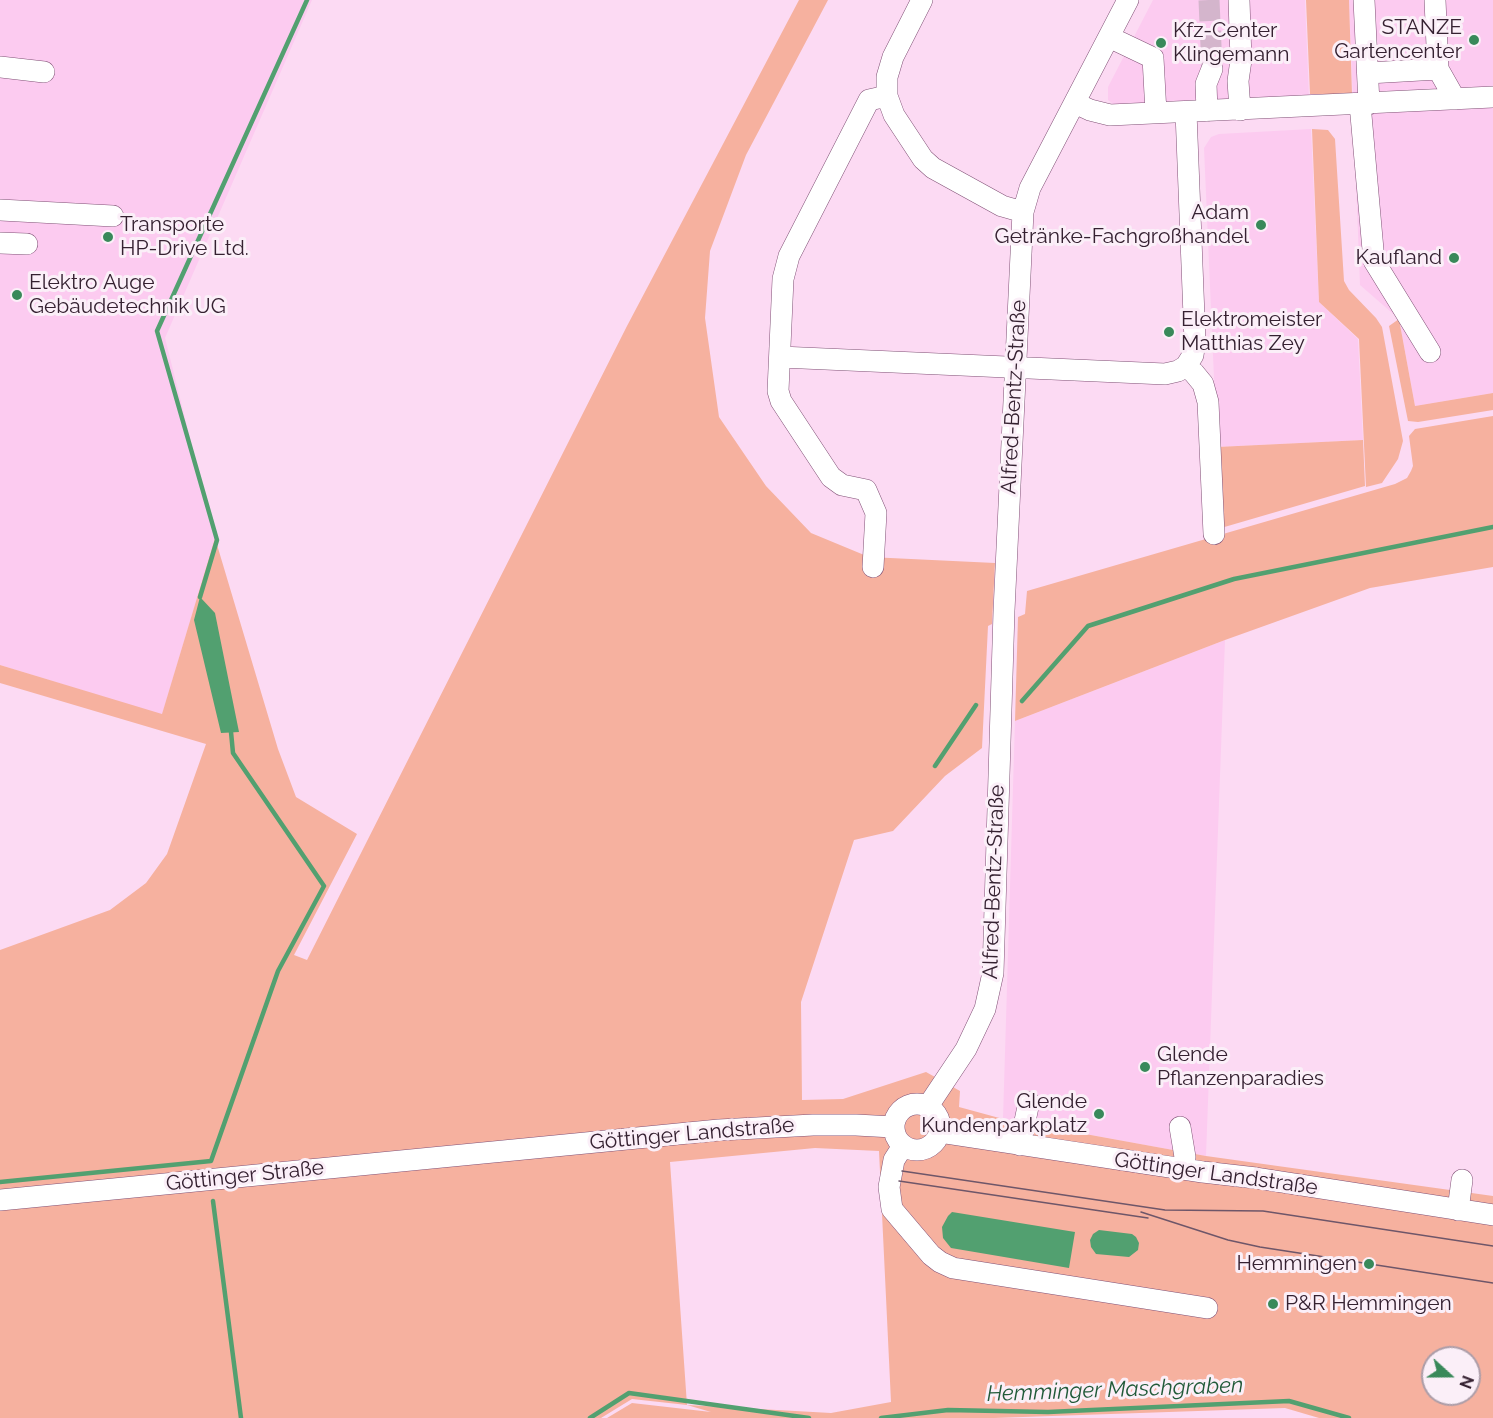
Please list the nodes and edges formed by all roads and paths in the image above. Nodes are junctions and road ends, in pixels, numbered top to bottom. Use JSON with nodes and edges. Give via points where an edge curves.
{"nodes":[{"id":1,"x":922,"y":0,"type":"edge"},
{"id":2,"x":1128,"y":0,"type":"edge"},
{"id":3,"x":1239,"y":0,"type":"edge"},
{"id":4,"x":1364,"y":0,"type":"edge"},
{"id":5,"x":1435,"y":0,"type":"edge"},
{"id":6,"x":1109,"y":37,"type":"junction"},
{"id":7,"x":0,"y":67,"type":"edge"},
{"id":8,"x":1438,"y":69,"type":"junction"},
{"id":9,"x":44,"y":72,"type":"dead end"},
{"id":10,"x":1368,"y":73,"type":"junction"},
{"id":11,"x":1238,"y":81,"type":"junction"},
{"id":12,"x":886,"y":96,"type":"junction"},
{"id":13,"x":1493,"y":97,"type":"edge"},
{"id":14,"x":1455,"y":99,"type":"junction"},
{"id":15,"x":1075,"y":103,"type":"junction"},
{"id":16,"x":1365,"y":104,"type":"junction"},
{"id":17,"x":1240,"y":110,"type":"junction"},
{"id":18,"x":1197,"y":112,"type":"junction"},
{"id":19,"x":1156,"y":113,"type":"junction"},
{"id":20,"x":0,"y":210,"type":"edge"},
{"id":21,"x":1023,"y":212,"type":"junction"},
{"id":22,"x":113,"y":216,"type":"dead end"},
{"id":23,"x":0,"y":243,"type":"edge"},
{"id":24,"x":27,"y":244,"type":"dead end"},
{"id":25,"x":1430,"y":352,"type":"dead end"},
{"id":26,"x":780,"y":357,"type":"junction"},
{"id":27,"x":1186,"y":366,"type":"junction"},
{"id":28,"x":1016,"y":369,"type":"junction"},
{"id":29,"x":1214,"y":534,"type":"dead end"},
{"id":30,"x":873,"y":567,"type":"dead end"},
{"id":31,"x":1029,"y":1102,"type":"dead end"},
{"id":32,"x":928,"y":1106,"type":"junction"},
{"id":33,"x":893,"y":1127,"type":"junction"},
{"id":34,"x":1180,"y":1127,"type":"dead end"},
{"id":35,"x":940,"y":1132,"type":"junction"},
{"id":36,"x":1020,"y":1145,"type":"junction"},
{"id":37,"x":903,"y":1146,"type":"junction"},
{"id":38,"x":490,"y":1152,"type":"joint"},
{"id":39,"x":1184,"y":1169,"type":"junction"},
{"id":40,"x":1462,"y":1180,"type":"dead end"},
{"id":41,"x":0,"y":1200,"type":"edge"},
{"id":42,"x":1458,"y":1210,"type":"junction"},
{"id":43,"x":1493,"y":1215,"type":"edge"},
{"id":44,"x":1207,"y":1308,"type":"dead end"}],
"edges":[{"from":1,"to":12,"type":"street","via":[[893,57]]},
{"from":2,"to":6,"type":"street","name":"Alfred-Bentz-Straße"},
{"from":3,"to":11,"type":"street"},
{"from":4,"to":10,"type":"street"},
{"from":5,"to":8,"type":"street"},
{"from":6,"to":15,"type":"street","name":"Alfred-Bentz-Straße"},
{"from":6,"to":19,"type":"street","via":[[1153,58]]},
{"from":7,"to":9,"type":"street"},
{"from":8,"to":10,"type":"street"},
{"from":8,"to":14,"type":"street"},
{"from":10,"to":16,"type":"street"},
{"from":11,"to":17,"type":"street"},
{"from":11,"to":18,"type":"street","via":[[1209,76]]},
{"from":12,"to":21,"type":"street","via":[[894,115],[933,168],[1002,206]]},
{"from":12,"to":26,"type":"street","via":[[869,100],[789,256],[783,279]]},
{"from":13,"to":14,"type":"street"},
{"from":14,"to":16,"type":"street"},
{"from":15,"to":19,"type":"street","via":[[1110,115]]},
{"from":15,"to":21,"type":"street","name":"Alfred-Bentz-Straße","via":[[1030,188]]},
{"from":16,"to":17,"type":"street"},
{"from":16,"to":25,"type":"street","via":[[1374,261]]},
{"from":17,"to":18,"type":"street"},
{"from":18,"to":19,"type":"street"},
{"from":18,"to":27,"type":"street","via":[[1195,342],[1194,355]]},
{"from":20,"to":22,"type":"street"},
{"from":21,"to":28,"type":"street","name":"Alfred-Bentz-Straße"},
{"from":23,"to":24,"type":"street"},
{"from":26,"to":28,"type":"street"},
{"from":26,"to":30,"type":"street","via":[[781,401],[831,477],[842,485],[866,490],[876,513]]},
{"from":27,"to":28,"type":"street","via":[[1165,374]]},
{"from":27,"to":29,"type":"street","via":[[1203,384],[1208,402]]},
{"from":28,"to":32,"type":"street","name":"Alfred-Bentz-Straße","via":[[1003,622],[993,973],[985,1009],[966,1049]]},
{"from":31,"to":36,"type":"street"},
{"from":32,"to":33,"type":"street","via":[[908,1105],[900,1110]]},
{"from":32,"to":35,"type":"street","via":[[937,1114]]},
{"from":33,"to":37,"type":"street"},
{"from":33,"to":38,"type":"street","name":"Göttinger Landstraße","via":[[813,1125],[731,1130]]},
{"from":34,"to":39,"type":"street"},
{"from":35,"to":36,"type":"street","name":"Göttinger Landstraße"},
{"from":35,"to":37,"type":"street","via":[[926,1149]]},
{"from":36,"to":39,"type":"street","name":"Göttinger Landstraße"},
{"from":37,"to":44,"type":"street","via":[[894,1160],[889,1187],[892,1209],[940,1262],[953,1268]]},
{"from":38,"to":41,"type":"street","name":"Göttinger Straße"},
{"from":39,"to":42,"type":"street","name":"Göttinger Landstraße"},
{"from":40,"to":42,"type":"street"},
{"from":42,"to":43,"type":"street","name":"Göttinger Landstraße"}]}
